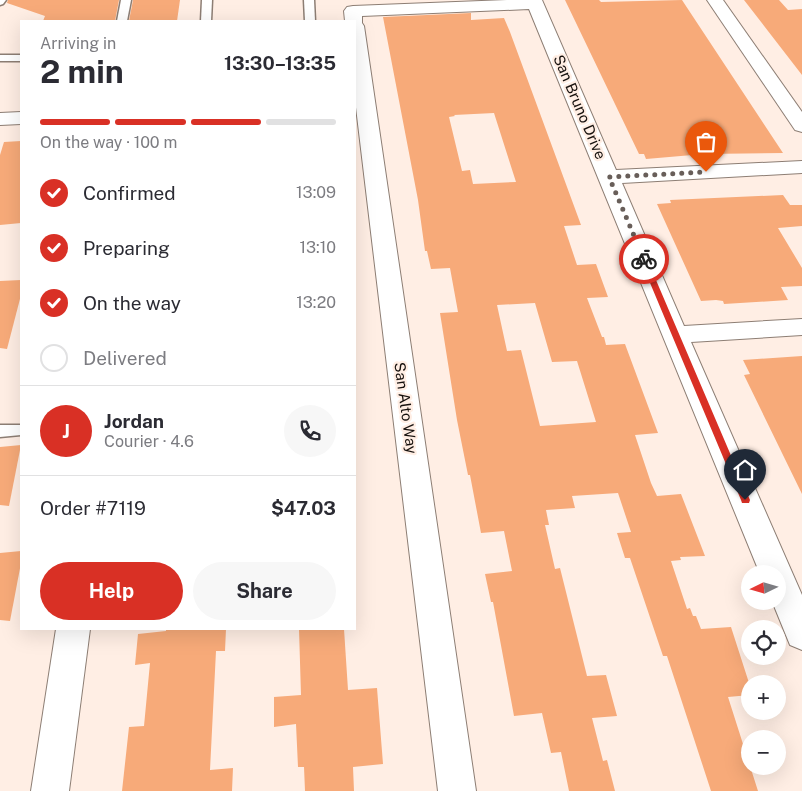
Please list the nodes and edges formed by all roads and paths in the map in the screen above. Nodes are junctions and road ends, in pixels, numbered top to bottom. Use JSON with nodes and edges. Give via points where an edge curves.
{"nodes":[{"id":1,"x":126,"y":0,"type":"edge"},
{"id":2,"x":207,"y":0,"type":"edge"},
{"id":3,"x":309,"y":0,"type":"edge"},
{"id":4,"x":715,"y":0,"type":"edge"},
{"id":5,"x":535,"y":2,"type":"edge"},
{"id":6,"x":122,"y":20,"type":"edge"},
{"id":7,"x":206,"y":20,"type":"edge"},
{"id":8,"x":310,"y":20,"type":"edge"},
{"id":9,"x":354,"y":20,"type":"edge"},
{"id":10,"x":356,"y":34,"type":"edge"},
{"id":11,"x":0,"y":58,"type":"edge"},
{"id":12,"x":20,"y":58,"type":"edge"},
{"id":13,"x":20,"y":118,"type":"edge"},
{"id":14,"x":0,"y":119,"type":"edge"},
{"id":15,"x":802,"y":126,"type":"edge"},
{"id":16,"x":802,"y":167,"type":"edge"},
{"id":17,"x":609,"y":177,"type":"junction"},
{"id":18,"x":802,"y":327,"type":"edge"},
{"id":19,"x":676,"y":335,"type":"junction"},
{"id":20,"x":20,"y":430,"type":"edge"},
{"id":21,"x":0,"y":431,"type":"edge"},
{"id":22,"x":773,"y":565,"type":"edge"},
{"id":23,"x":786,"y":597,"type":"edge"},
{"id":24,"x":73,"y":630,"type":"edge"},
{"id":25,"x":802,"y":635,"type":"edge"},
{"id":26,"x":50,"y":791,"type":"edge"},
{"id":27,"x":457,"y":791,"type":"edge"}],
"edges":[{"from":1,"to":6,"type":"lane"},
{"from":2,"to":7,"type":"lane"},
{"from":3,"to":8,"type":"lane"},
{"from":4,"to":15,"type":"street"},
{"from":5,"to":9,"type":"street","via":[[353,11]]},
{"from":5,"to":17,"type":"street","name":"San Bruno Drive"},
{"from":10,"to":27,"type":"street","name":"San Alto Way"},
{"from":11,"to":12,"type":"lane"},
{"from":13,"to":14,"type":"street"},
{"from":16,"to":17,"type":"street"},
{"from":17,"to":19,"type":"street","name":"San Bruno Drive"},
{"from":18,"to":19,"type":"street"},
{"from":19,"to":22,"type":"street","name":"San Bruno Drive"},
{"from":20,"to":21,"type":"lane"},
{"from":23,"to":25,"type":"street","name":"San Bruno Drive"},
{"from":24,"to":26,"type":"street"}]}
